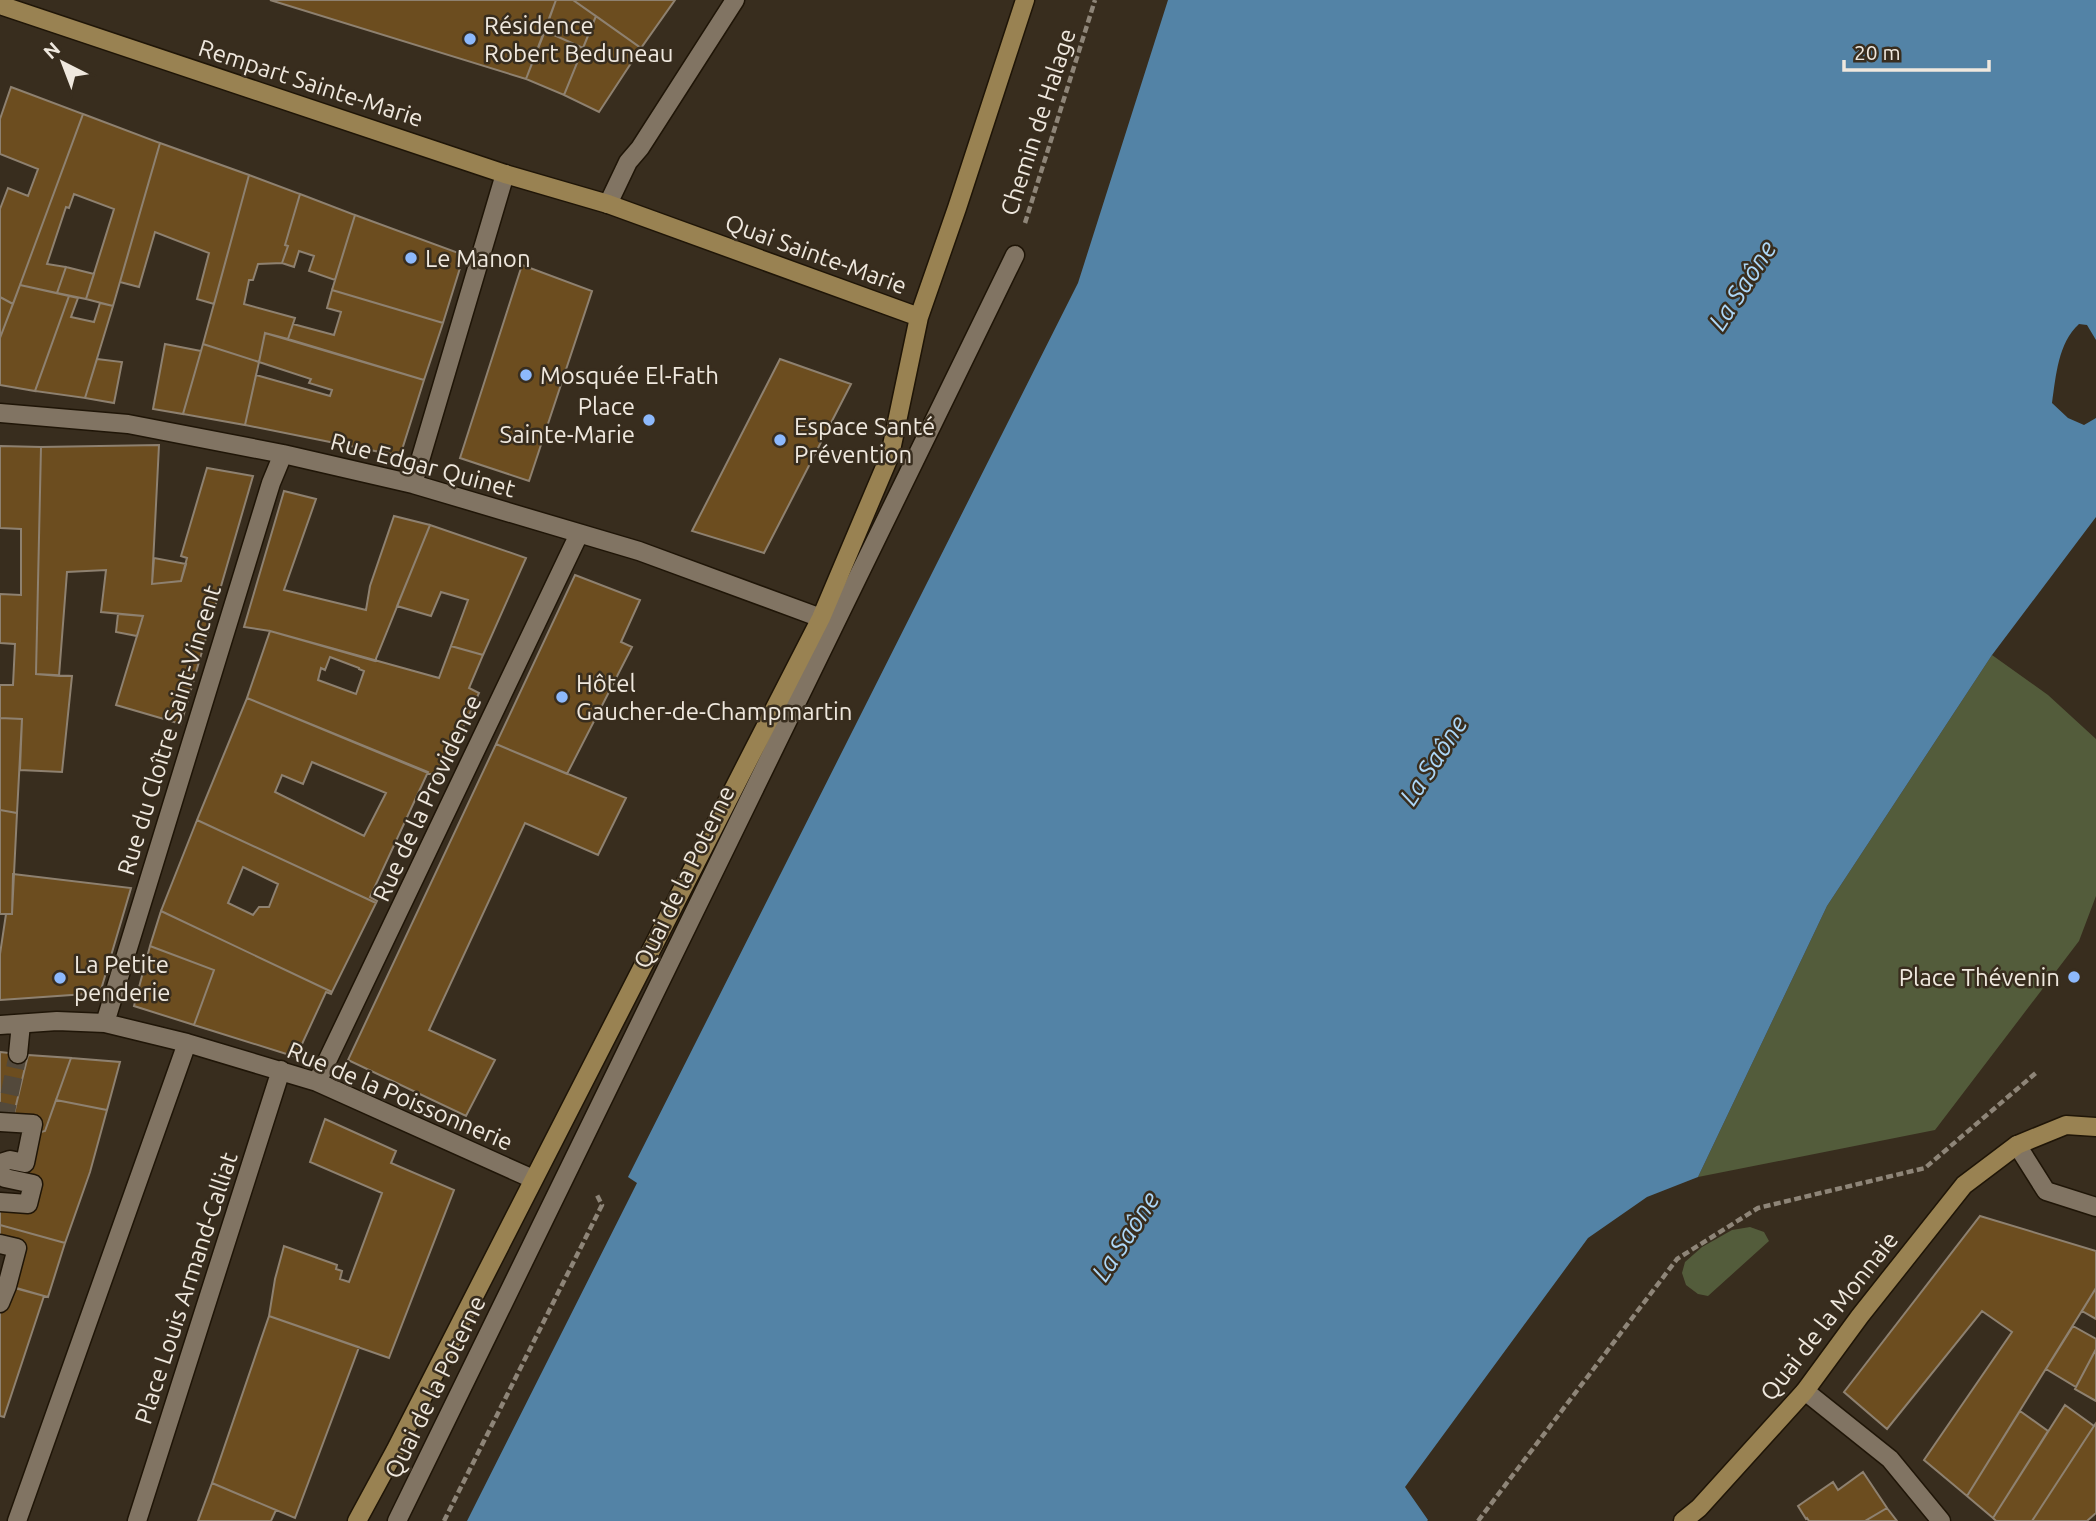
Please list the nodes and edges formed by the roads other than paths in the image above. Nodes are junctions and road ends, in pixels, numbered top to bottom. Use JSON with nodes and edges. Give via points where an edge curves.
{"nodes":[{"id":1,"x":735,"y":0,"type":"edge"},
{"id":2,"x":1026,"y":0,"type":"edge"},
{"id":3,"x":0,"y":5,"type":"edge"},
{"id":4,"x":505,"y":174,"type":"junction"},
{"id":5,"x":608,"y":204,"type":"junction"},
{"id":6,"x":1015,"y":255,"type":"road end"},
{"id":7,"x":919,"y":317,"type":"junction"},
{"id":8,"x":0,"y":413,"type":"edge"},
{"id":9,"x":283,"y":454,"type":"junction"},
{"id":10,"x":413,"y":484,"type":"junction"},
{"id":11,"x":579,"y":534,"type":"junction"},
{"id":12,"x":821,"y":618,"type":"junction"},
{"id":13,"x":105,"y":1023,"type":"junction"},
{"id":14,"x":0,"y":1024,"type":"edge"},
{"id":15,"x":21,"y":1024,"type":"junction"},
{"id":16,"x":187,"y":1043,"type":"junction"},
{"id":17,"x":18,"y":1054,"type":"tunnel mouth"},
{"id":18,"x":281,"y":1070,"type":"junction"},
{"id":19,"x":317,"y":1082,"type":"junction"},
{"id":20,"x":1,"y":1125,"type":"edge"},
{"id":21,"x":2096,"y":1127,"type":"edge"},
{"id":22,"x":2017,"y":1145,"type":"junction"},
{"id":23,"x":0,"y":1171,"type":"edge"},
{"id":24,"x":533,"y":1179,"type":"junction"},
{"id":25,"x":0,"y":1202,"type":"edge"},
{"id":26,"x":2096,"y":1207,"type":"edge"},
{"id":27,"x":0,"y":1244,"type":"edge"},
{"id":28,"x":0,"y":1303,"type":"edge"},
{"id":29,"x":1805,"y":1391,"type":"junction"},
{"id":30,"x":17,"y":1521,"type":"edge"},
{"id":31,"x":137,"y":1521,"type":"edge"},
{"id":32,"x":357,"y":1521,"type":"edge"},
{"id":33,"x":397,"y":1521,"type":"edge"},
{"id":34,"x":1682,"y":1521,"type":"edge"},
{"id":35,"x":1941,"y":1521,"type":"edge"}],
"edges":[{"from":1,"to":5,"type":"street","via":[[628,162]]},
{"from":2,"to":7,"type":"main road","name":"Quai Sainte-Marie"},
{"from":3,"to":4,"type":"main road","name":"Rempart Sainte-Marie"},
{"from":4,"to":5,"type":"main road","name":"Rempart Sainte-Marie"},
{"from":4,"to":10,"type":"street"},
{"from":5,"to":7,"type":"main road","name":"Quai Sainte-Marie"},
{"from":6,"to":33,"type":"street","name":"Quai de la Poterne"},
{"from":7,"to":12,"type":"main road","name":"Quai de la Poterne","via":[[890,455]]},
{"from":8,"to":9,"type":"street","name":"Rue Edgar Quinet","via":[[128,424]]},
{"from":9,"to":10,"type":"street","name":"Rue Edgar Quinet"},
{"from":9,"to":13,"type":"street","name":"Rue du Cloître Saint-Vincent"},
{"from":10,"to":11,"type":"street","name":"Rue Edgar Quinet"},
{"from":11,"to":12,"type":"street","name":"Rue Edgar Quinet","via":[[639,551]]},
{"from":11,"to":19,"type":"street","name":"Rue de la Providence"},
{"from":12,"to":24,"type":"main road","name":"Quai de la Poterne"},
{"from":13,"to":15,"type":"street","name":"Rue de la Poissonnerie"},
{"from":13,"to":16,"type":"street","name":"Rue de la Poissonnerie"},
{"from":14,"to":15,"type":"street","name":"Rue de la Poissonnerie"},
{"from":15,"to":17,"type":"street"},
{"from":16,"to":18,"type":"street","name":"Rue de la Poissonnerie"},
{"from":16,"to":30,"type":"street"},
{"from":18,"to":19,"type":"street","name":"Rue de la Poissonnerie"},
{"from":18,"to":31,"type":"street","name":"Place Louis Armand-Calliat"},
{"from":19,"to":24,"type":"street","name":"Rue de la Poissonnerie"},
{"from":20,"to":23,"type":"street","via":[[33,1124],[25,1163],[10,1160],[1,1163]]},
{"from":21,"to":22,"type":"main road","via":[[2066,1125]]},
{"from":22,"to":26,"type":"street","via":[[2046,1191]]},
{"from":22,"to":29,"type":"main road","name":"Quai de la Monnaie","via":[[1964,1185]]},
{"from":23,"to":25,"type":"street","via":[[5,1178],[33,1184],[28,1204]]},
{"from":24,"to":32,"type":"main road","name":"Quai de la Poterne"},
{"from":27,"to":28,"type":"street","via":[[17,1248]]},
{"from":29,"to":34,"type":"main road","name":"Quai de la Monnaie"},
{"from":29,"to":35,"type":"street","via":[[1890,1459]]}]}
